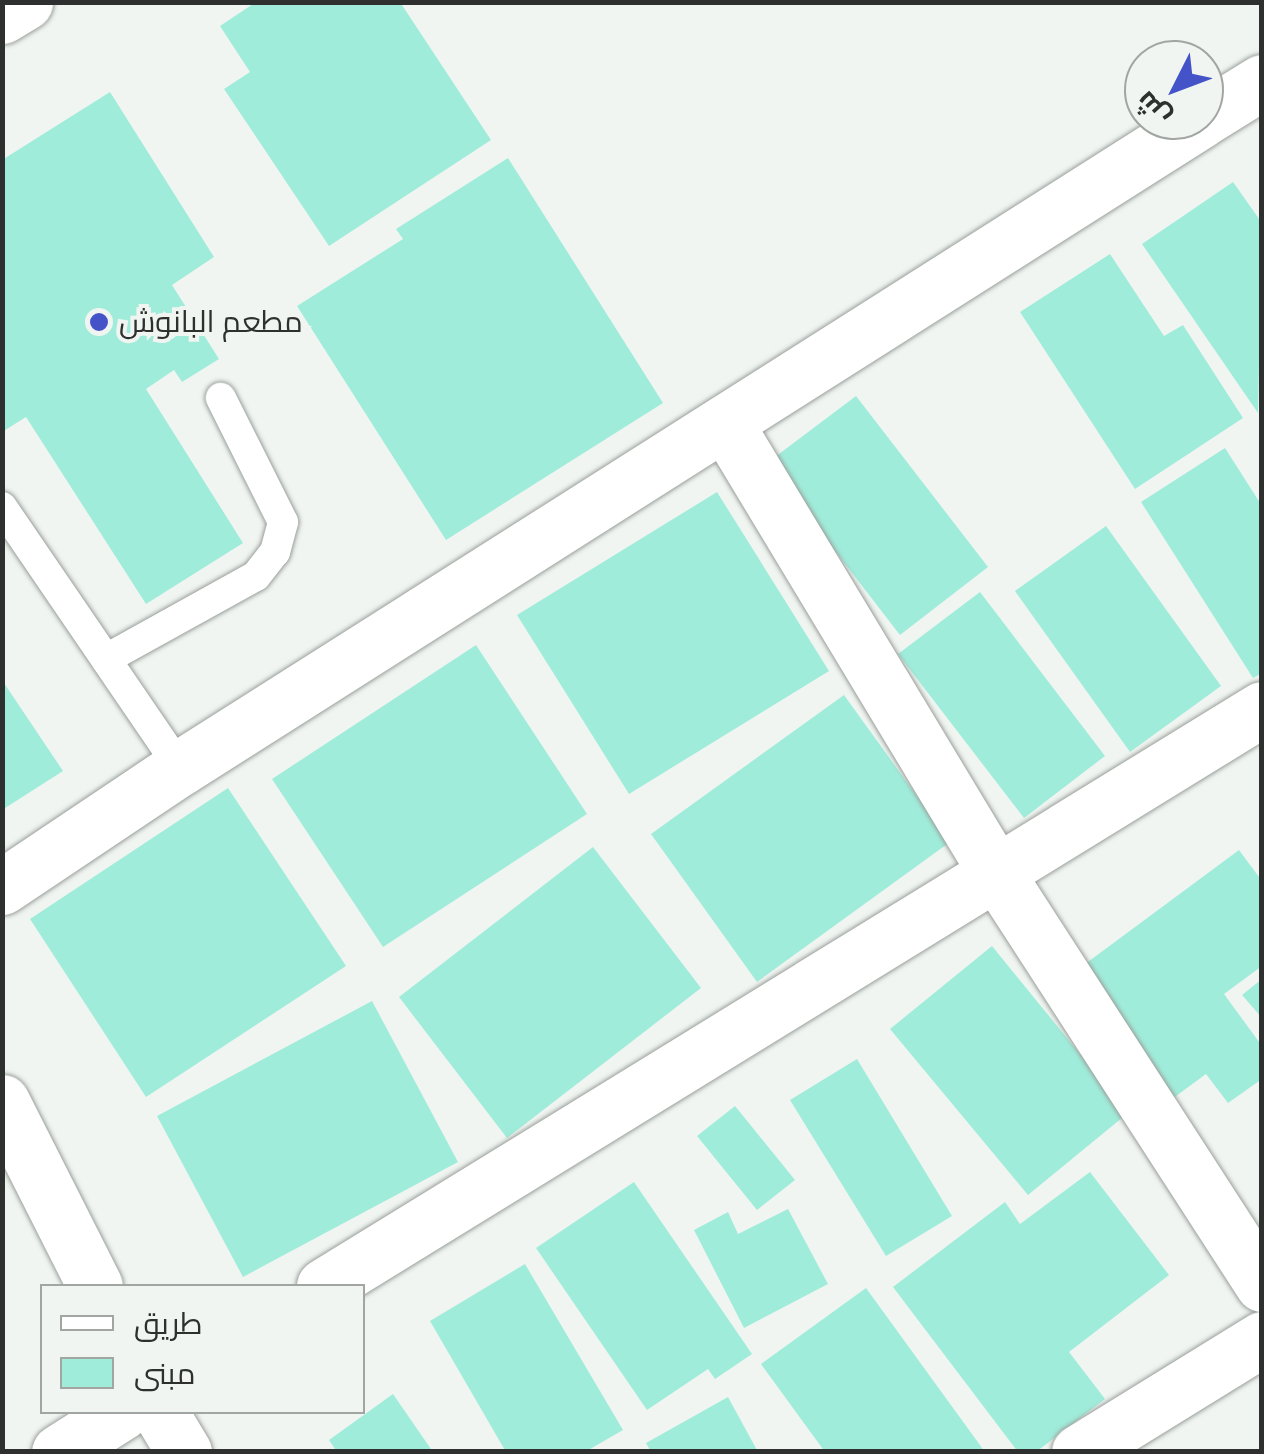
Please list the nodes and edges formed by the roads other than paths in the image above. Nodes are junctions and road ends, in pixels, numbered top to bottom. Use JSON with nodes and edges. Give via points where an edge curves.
{"nodes":[{"id":1,"x":25,"y":2,"type":"edge"},
{"id":2,"x":2,"y":16,"type":"edge"},
{"id":3,"x":1262,"y":82,"type":"edge"},
{"id":4,"x":1224,"y":106,"type":"edge"},
{"id":5,"x":1170,"y":140,"type":"edge"},
{"id":6,"x":221,"y":398,"type":"dead end"},
{"id":7,"x":726,"y":422,"type":"junction"},
{"id":8,"x":2,"y":507,"type":"edge"},
{"id":9,"x":106,"y":659,"type":"junction"},
{"id":10,"x":1262,"y":708,"type":"edge"},
{"id":11,"x":180,"y":768,"type":"junction"},
{"id":12,"x":995,"y":872,"type":"junction"},
{"id":13,"x":2,"y":886,"type":"edge"},
{"id":14,"x":2,"y":1102,"type":"edge"},
{"id":15,"x":94,"y":1284,"type":"edge"},
{"id":16,"x":327,"y":1284,"type":"edge"},
{"id":17,"x":1262,"y":1284,"type":"edge"},
{"id":18,"x":1262,"y":1339,"type":"edge"},
{"id":19,"x":119,"y":1414,"type":"edge"},
{"id":20,"x":161,"y":1414,"type":"edge"},
{"id":21,"x":59,"y":1452,"type":"edge"},
{"id":22,"x":184,"y":1452,"type":"edge"},
{"id":23,"x":1079,"y":1452,"type":"edge"}],
"edges":[{"from":1,"to":2,"type":"street"},
{"from":3,"to":4,"type":"street"},
{"from":5,"to":7,"type":"street"},
{"from":6,"to":9,"type":"lane","via":[[283,522],[275,552],[256,576]]},
{"from":7,"to":11,"type":"street"},
{"from":7,"to":12,"type":"street"},
{"from":8,"to":9,"type":"lane"},
{"from":9,"to":11,"type":"lane"},
{"from":10,"to":12,"type":"street"},
{"from":11,"to":13,"type":"street"},
{"from":12,"to":16,"type":"street"},
{"from":12,"to":17,"type":"street"},
{"from":14,"to":15,"type":"street"},
{"from":18,"to":23,"type":"street"},
{"from":19,"to":21,"type":"street"},
{"from":20,"to":22,"type":"street"}]}
